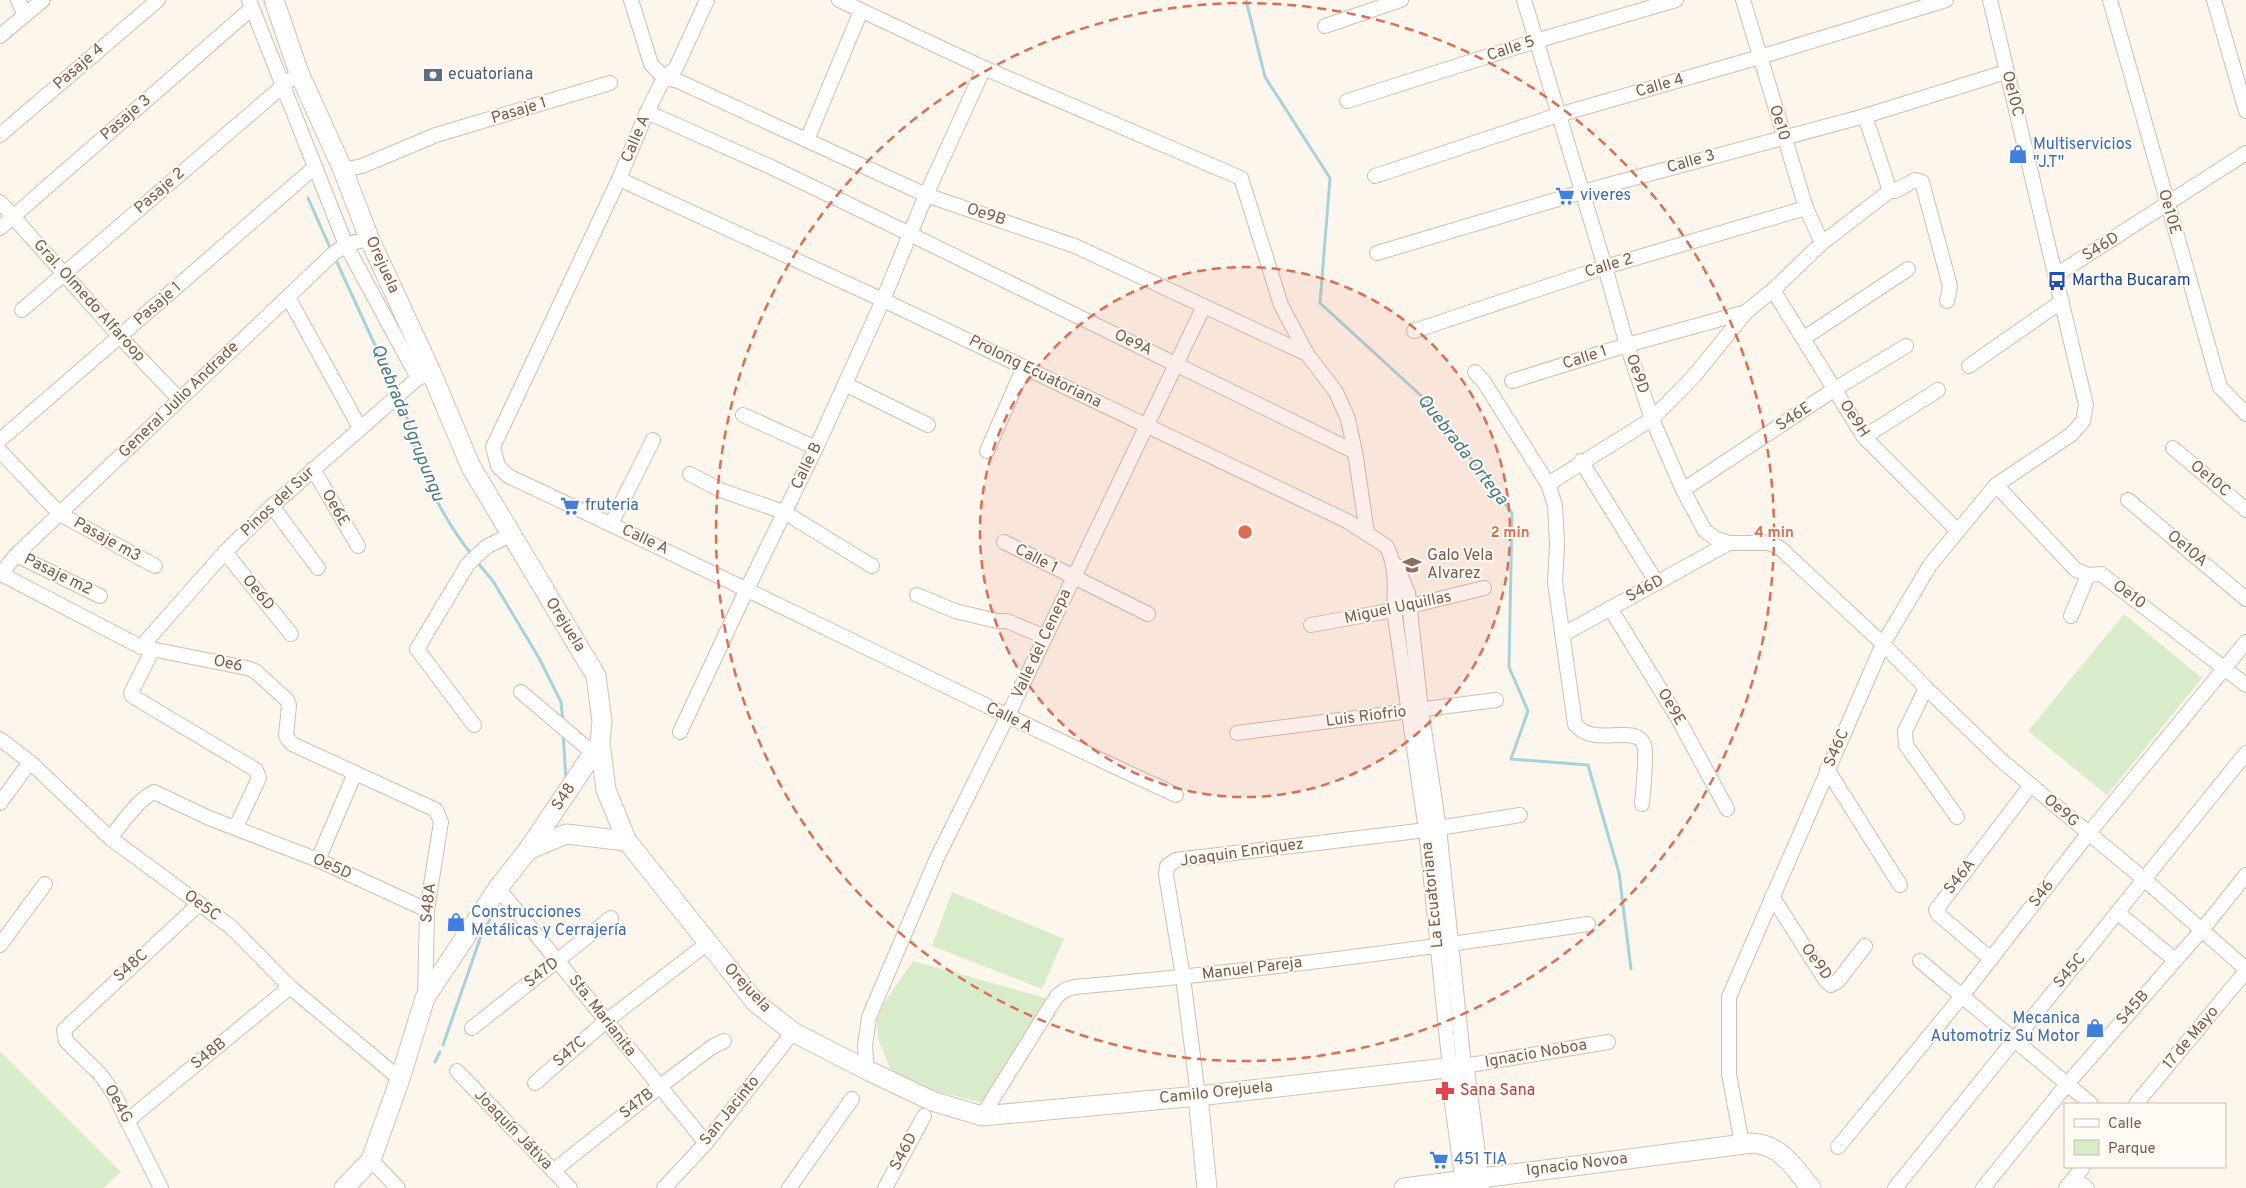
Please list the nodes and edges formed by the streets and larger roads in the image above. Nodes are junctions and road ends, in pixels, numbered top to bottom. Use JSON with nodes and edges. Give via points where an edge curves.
{"nodes":[{"id":1,"x":18,"y":0,"type":"edge"},
{"id":2,"x":43,"y":0,"type":"edge"},
{"id":3,"x":158,"y":0,"type":"edge"},
{"id":4,"x":274,"y":0,"type":"edge"},
{"id":5,"x":630,"y":0,"type":"edge"},
{"id":6,"x":707,"y":0,"type":"edge"},
{"id":7,"x":839,"y":0,"type":"edge"},
{"id":8,"x":1401,"y":0,"type":"edge"},
{"id":9,"x":1524,"y":0,"type":"edge"},
{"id":10,"x":1676,"y":0,"type":"edge"},
{"id":11,"x":1743,"y":0,"type":"edge"},
{"id":12,"x":1946,"y":0,"type":"edge"},
{"id":13,"x":1990,"y":0,"type":"edge"},
{"id":14,"x":2110,"y":0,"type":"edge"},
{"id":15,"x":2214,"y":0,"type":"edge"},
{"id":16,"x":250,"y":4,"type":"edge"},
{"id":17,"x":862,"y":10,"type":"junction"},
{"id":18,"x":25,"y":15,"type":"junction"},
{"id":19,"x":1325,"y":26,"type":"dead end"},
{"id":20,"x":0,"y":36,"type":"edge"},
{"id":21,"x":1536,"y":41,"type":"junction"},
{"id":22,"x":1760,"y":57,"type":"junction"},
{"id":23,"x":984,"y":68,"type":"junction"},
{"id":24,"x":2006,"y":72,"type":"junction"},
{"id":25,"x":299,"y":73,"type":"junction"},
{"id":26,"x":664,"y":78,"type":"junction"},
{"id":27,"x":610,"y":83,"type":"dead end"},
{"id":28,"x":284,"y":85,"type":"junction"},
{"id":29,"x":1347,"y":102,"type":"dead end"},
{"id":30,"x":2246,"y":111,"type":"edge"},
{"id":31,"x":647,"y":112,"type":"junction"},
{"id":32,"x":1558,"y":115,"type":"junction"},
{"id":33,"x":1865,"y":116,"type":"junction"},
{"id":34,"x":0,"y":135,"type":"edge"},
{"id":35,"x":1783,"y":136,"type":"junction"},
{"id":36,"x":807,"y":140,"type":"junction"},
{"id":37,"x":2246,"y":153,"type":"edge"},
{"id":38,"x":315,"y":167,"type":"junction"},
{"id":39,"x":343,"y":170,"type":"junction"},
{"id":40,"x":1374,"y":176,"type":"dead end"},
{"id":41,"x":620,"y":179,"type":"junction"},
{"id":42,"x":1891,"y":190,"type":"junction"},
{"id":43,"x":1582,"y":192,"type":"junction"},
{"id":44,"x":926,"y":195,"type":"junction"},
{"id":45,"x":0,"y":202,"type":"edge"},
{"id":46,"x":2166,"y":206,"type":"junction"},
{"id":47,"x":1806,"y":208,"type":"junction"},
{"id":48,"x":14,"y":216,"type":"junction"},
{"id":49,"x":0,"y":228,"type":"edge"},
{"id":50,"x":911,"y":235,"type":"junction"},
{"id":51,"x":369,"y":238,"type":"junction"},
{"id":52,"x":1822,"y":243,"type":"junction"},
{"id":53,"x":346,"y":245,"type":"junction"},
{"id":54,"x":1377,"y":253,"type":"dead end"},
{"id":55,"x":1606,"y":267,"type":"junction"},
{"id":56,"x":1908,"y":269,"type":"dead end"},
{"id":57,"x":64,"y":274,"type":"junction"},
{"id":58,"x":2056,"y":275,"type":"junction"},
{"id":59,"x":1773,"y":290,"type":"junction"},
{"id":60,"x":288,"y":297,"type":"junction"},
{"id":61,"x":883,"y":300,"type":"junction"},
{"id":62,"x":1947,"y":301,"type":"dead end"},
{"id":63,"x":2062,"y":301,"type":"junction"},
{"id":64,"x":1204,"y":306,"type":"junction"},
{"id":65,"x":22,"y":310,"type":"dead end"},
{"id":66,"x":1746,"y":312,"type":"junction"},
{"id":67,"x":1414,"y":331,"type":"dead end"},
{"id":68,"x":120,"y":337,"type":"junction"},
{"id":69,"x":1804,"y":338,"type":"junction"},
{"id":70,"x":1627,"y":345,"type":"junction"},
{"id":71,"x":1906,"y":346,"type":"dead end"},
{"id":72,"x":1307,"y":354,"type":"junction"},
{"id":73,"x":1177,"y":365,"type":"junction"},
{"id":74,"x":1969,"y":366,"type":"dead end"},
{"id":75,"x":1024,"y":367,"type":"junction"},
{"id":76,"x":1475,"y":372,"type":"dead end"},
{"id":77,"x":424,"y":375,"type":"junction"},
{"id":78,"x":1512,"y":381,"type":"dead end"},
{"id":79,"x":845,"y":384,"type":"junction"},
{"id":80,"x":1835,"y":389,"type":"junction"},
{"id":81,"x":1938,"y":390,"type":"dead end"},
{"id":82,"x":179,"y":399,"type":"junction"},
{"id":83,"x":2246,"y":414,"type":"edge"},
{"id":84,"x":743,"y":415,"type":"dead end"},
{"id":85,"x":1652,"y":419,"type":"junction"},
{"id":86,"x":928,"y":425,"type":"dead end"},
{"id":87,"x":1146,"y":426,"type":"junction"},
{"id":88,"x":360,"y":428,"type":"junction"},
{"id":89,"x":1864,"y":437,"type":"junction"},
{"id":90,"x":0,"y":440,"type":"edge"},
{"id":91,"x":653,"y":440,"type":"dead end"},
{"id":92,"x":816,"y":448,"type":"junction"},
{"id":93,"x":2173,"y":448,"type":"dead end"},
{"id":94,"x":0,"y":451,"type":"edge"},
{"id":95,"x":987,"y":451,"type":"dead end"},
{"id":96,"x":1355,"y":452,"type":"junction"},
{"id":97,"x":1581,"y":461,"type":"junction"},
{"id":98,"x":313,"y":469,"type":"junction"},
{"id":99,"x":690,"y":474,"type":"dead end"},
{"id":100,"x":1548,"y":484,"type":"junction"},
{"id":101,"x":1996,"y":485,"type":"junction"},
{"id":102,"x":1683,"y":490,"type":"junction"},
{"id":103,"x":2128,"y":500,"type":"dead end"},
{"id":104,"x":272,"y":506,"type":"junction"},
{"id":105,"x":2246,"y":510,"type":"edge"},
{"id":106,"x":784,"y":512,"type":"junction"},
{"id":107,"x":60,"y":514,"type":"junction"},
{"id":108,"x":611,"y":524,"type":"junction"},
{"id":109,"x":1958,"y":531,"type":"junction"},
{"id":110,"x":1367,"y":533,"type":"junction"},
{"id":111,"x":510,"y":535,"type":"junction"},
{"id":112,"x":1004,"y":542,"type":"dead end"},
{"id":113,"x":1728,"y":542,"type":"junction"},
{"id":114,"x":358,"y":546,"type":"dead end"},
{"id":115,"x":225,"y":552,"type":"junction"},
{"id":116,"x":1390,"y":553,"type":"junction"},
{"id":117,"x":16,"y":555,"type":"junction"},
{"id":118,"x":155,"y":566,"type":"dead end"},
{"id":119,"x":872,"y":566,"type":"dead end"},
{"id":120,"x":318,"y":568,"type":"dead end"},
{"id":121,"x":0,"y":575,"type":"edge"},
{"id":122,"x":2088,"y":575,"type":"junction"},
{"id":123,"x":1074,"y":578,"type":"junction"},
{"id":124,"x":1657,"y":583,"type":"junction"},
{"id":125,"x":1484,"y":588,"type":"dead end"},
{"id":126,"x":747,"y":589,"type":"junction"},
{"id":127,"x":917,"y":595,"type":"dead end"},
{"id":128,"x":100,"y":596,"type":"dead end"},
{"id":129,"x":2246,"y":598,"type":"edge"},
{"id":130,"x":1410,"y":607,"type":"junction"},
{"id":131,"x":1610,"y":608,"type":"junction"},
{"id":132,"x":1394,"y":610,"type":"junction"},
{"id":133,"x":1148,"y":614,"type":"dead end"},
{"id":134,"x":2071,"y":616,"type":"dead end"},
{"id":135,"x":1311,"y":625,"type":"dead end"},
{"id":136,"x":291,"y":634,"type":"dead end"},
{"id":137,"x":1562,"y":635,"type":"junction"},
{"id":138,"x":1045,"y":637,"type":"junction"},
{"id":139,"x":2246,"y":642,"type":"edge"},
{"id":140,"x":1883,"y":644,"type":"junction"},
{"id":141,"x":147,"y":648,"type":"junction"},
{"id":142,"x":2225,"y":669,"type":"junction"},
{"id":143,"x":2246,"y":685,"type":"edge"},
{"id":144,"x":1926,"y":688,"type":"junction"},
{"id":145,"x":521,"y":692,"type":"dead end"},
{"id":146,"x":1496,"y":700,"type":"dead end"},
{"id":147,"x":1414,"y":711,"type":"junction"},
{"id":148,"x":1007,"y":717,"type":"junction"},
{"id":149,"x":474,"y":726,"type":"dead end"},
{"id":150,"x":680,"y":732,"type":"dead end"},
{"id":151,"x":1236,"y":733,"type":"dead end"},
{"id":152,"x":0,"y":739,"type":"edge"},
{"id":153,"x":596,"y":748,"type":"junction"},
{"id":154,"x":2246,"y":754,"type":"edge"},
{"id":155,"x":30,"y":762,"type":"junction"},
{"id":156,"x":1827,"y":769,"type":"junction"},
{"id":157,"x":355,"y":773,"type":"junction"},
{"id":158,"x":2031,"y":785,"type":"junction"},
{"id":159,"x":1176,"y":795,"type":"dead end"},
{"id":160,"x":0,"y":803,"type":"edge"},
{"id":161,"x":1642,"y":804,"type":"dead end"},
{"id":162,"x":1727,"y":809,"type":"dead end"},
{"id":163,"x":436,"y":810,"type":"joint"},
{"id":164,"x":1520,"y":815,"type":"dead end"},
{"id":165,"x":1957,"y":818,"type":"dead end"},
{"id":166,"x":236,"y":827,"type":"junction"},
{"id":167,"x":1433,"y":829,"type":"junction"},
{"id":168,"x":2088,"y":834,"type":"junction"},
{"id":169,"x":110,"y":838,"type":"junction"},
{"id":170,"x":627,"y":842,"type":"junction"},
{"id":171,"x":528,"y":850,"type":"junction"},
{"id":172,"x":318,"y":860,"type":"junction"},
{"id":173,"x":2246,"y":875,"type":"edge"},
{"id":174,"x":2145,"y":880,"type":"junction"},
{"id":175,"x":44,"y":884,"type":"dead end"},
{"id":176,"x":1900,"y":885,"type":"dead end"},
{"id":177,"x":498,"y":888,"type":"junction"},
{"id":178,"x":1772,"y":896,"type":"junction"},
{"id":179,"x":199,"y":904,"type":"junction"},
{"id":180,"x":427,"y":910,"type":"junction"},
{"id":181,"x":2118,"y":913,"type":"junction"},
{"id":182,"x":611,"y":918,"type":"dead end"},
{"id":183,"x":1588,"y":924,"type":"dead end"},
{"id":184,"x":2202,"y":930,"type":"junction"},
{"id":185,"x":708,"y":943,"type":"junction"},
{"id":186,"x":0,"y":945,"type":"edge"},
{"id":187,"x":1444,"y":946,"type":"junction"},
{"id":188,"x":1865,"y":946,"type":"dead end"},
{"id":189,"x":1991,"y":959,"type":"junction"},
{"id":190,"x":558,"y":960,"type":"junction"},
{"id":191,"x":2175,"y":960,"type":"junction"},
{"id":192,"x":1920,"y":961,"type":"dead end"},
{"id":193,"x":2246,"y":970,"type":"edge"},
{"id":194,"x":1183,"y":978,"type":"junction"},
{"id":195,"x":290,"y":987,"type":"junction"},
{"id":196,"x":1962,"y":996,"type":"junction"},
{"id":197,"x":425,"y":998,"type":"junction"},
{"id":198,"x":606,"y":1021,"type":"junction"},
{"id":199,"x":472,"y":1028,"type":"dead end"},
{"id":200,"x":64,"y":1030,"type":"joint"},
{"id":201,"x":793,"y":1032,"type":"junction"},
{"id":202,"x":2013,"y":1040,"type":"junction"},
{"id":203,"x":724,"y":1041,"type":"dead end"},
{"id":204,"x":1608,"y":1042,"type":"dead end"},
{"id":205,"x":1457,"y":1068,"type":"junction"},
{"id":206,"x":867,"y":1070,"type":"junction"},
{"id":207,"x":457,"y":1071,"type":"dead end"},
{"id":208,"x":400,"y":1079,"type":"junction"},
{"id":209,"x":535,"y":1083,"type":"dead end"},
{"id":210,"x":2068,"y":1084,"type":"junction"},
{"id":211,"x":659,"y":1087,"type":"junction"},
{"id":212,"x":1198,"y":1096,"type":"junction"},
{"id":213,"x":852,"y":1098,"type":"dead end"},
{"id":214,"x":2090,"y":1103,"type":"edge"},
{"id":215,"x":2137,"y":1103,"type":"edge"},
{"id":216,"x":924,"y":1116,"type":"dead end"},
{"id":217,"x":982,"y":1116,"type":"junction"},
{"id":218,"x":127,"y":1121,"type":"junction"},
{"id":219,"x":706,"y":1143,"type":"junction"},
{"id":220,"x":1739,"y":1144,"type":"junction"},
{"id":221,"x":1838,"y":1147,"type":"dead end"},
{"id":222,"x":371,"y":1160,"type":"junction"},
{"id":223,"x":2082,"y":1168,"type":"edge"},
{"id":224,"x":553,"y":1171,"type":"junction"},
{"id":225,"x":1799,"y":1180,"type":"edge"},
{"id":226,"x":1472,"y":1183,"type":"edge"},
{"id":227,"x":2070,"y":1183,"type":"edge"},
{"id":228,"x":160,"y":1188,"type":"edge"},
{"id":229,"x":344,"y":1188,"type":"edge"},
{"id":230,"x":398,"y":1188,"type":"edge"},
{"id":231,"x":570,"y":1188,"type":"edge"},
{"id":232,"x":664,"y":1188,"type":"edge"},
{"id":233,"x":789,"y":1188,"type":"edge"},
{"id":234,"x":885,"y":1188,"type":"edge"},
{"id":235,"x":1207,"y":1188,"type":"edge"},
{"id":236,"x":1404,"y":1188,"type":"edge"},
{"id":237,"x":1811,"y":1188,"type":"edge"},
{"id":238,"x":1895,"y":1188,"type":"edge"},
{"id":239,"x":1983,"y":1188,"type":"edge"},
{"id":240,"x":2087,"y":1188,"type":"edge"}],
"edges":[{"from":1,"to":18,"type":"street"},
{"from":2,"to":18,"type":"street"},
{"from":3,"to":34,"type":"street","name":"Pasaje 4"},
{"from":4,"to":25,"type":"street","name":"Orejuela"},
{"from":5,"to":26,"type":"street","via":[[651,64]]},
{"from":6,"to":26,"type":"street","name":"Calle A","via":[[676,68]]},
{"from":7,"to":17,"type":"street"},
{"from":8,"to":19,"type":"street"},
{"from":9,"to":21,"type":"street","name":"Oe9D"},
{"from":10,"to":21,"type":"street","name":"Calle 5"},
{"from":11,"to":22,"type":"street","name":"Oe10"},
{"from":12,"to":22,"type":"street","name":"Calle 4"},
{"from":13,"to":24,"type":"street","name":"Oe10C"},
{"from":14,"to":46,"type":"street","name":"Oe10E"},
{"from":15,"to":30,"type":"street"},
{"from":16,"to":28,"type":"street"},
{"from":16,"to":48,"type":"street","name":"Pasaje 3"},
{"from":17,"to":23,"type":"street"},
{"from":17,"to":36,"type":"street"},
{"from":18,"to":20,"type":"street"},
{"from":21,"to":29,"type":"street","name":"Calle 5"},
{"from":21,"to":32,"type":"street","name":"Oe9D"},
{"from":22,"to":32,"type":"street","name":"Calle 4"},
{"from":22,"to":35,"type":"street","name":"Oe10"},
{"from":23,"to":44,"type":"street","name":"Calle B"},
{"from":23,"to":72,"type":"street","via":[[1242,178],[1282,305]]},
{"from":24,"to":33,"type":"street","name":"Calle 3"},
{"from":24,"to":58,"type":"street","name":"Oe10C"},
{"from":25,"to":28,"type":"street","name":"Pasaje 2"},
{"from":25,"to":39,"type":"street","name":"Orejuela"},
{"from":26,"to":31,"type":"street","name":"Calle A"},
{"from":26,"to":36,"type":"street","name":"Oe9B","via":[[678,81]]},
{"from":27,"to":39,"type":"street","name":"Pasaje 1","via":[[436,135],[362,166]]},
{"from":28,"to":38,"type":"street"},
{"from":28,"to":57,"type":"street","name":"Pasaje 2"},
{"from":31,"to":41,"type":"street","name":"Calle A"},
{"from":31,"to":50,"type":"street","name":"Oe9A","via":[[771,167]]},
{"from":32,"to":40,"type":"street","name":"Calle 4"},
{"from":32,"to":43,"type":"street","name":"Oe9D"},
{"from":33,"to":35,"type":"street","name":"Calle 3"},
{"from":33,"to":42,"type":"street"},
{"from":35,"to":43,"type":"street","name":"Calle 3"},
{"from":35,"to":47,"type":"street","name":"Oe10"},
{"from":36,"to":44,"type":"street","name":"Oe9B"},
{"from":37,"to":46,"type":"street","name":"S46D"},
{"from":38,"to":53,"type":"street"},
{"from":38,"to":68,"type":"street","name":"Pasaje 1"},
{"from":39,"to":51,"type":"street","name":"Orejuela"},
{"from":41,"to":61,"type":"street","name":"Prolong Ecuatoriana"},
{"from":41,"to":108,"type":"street","name":"Calle A","via":[[492,447],[498,466],[508,476]]},
{"from":42,"to":52,"type":"street"},
{"from":42,"to":62,"type":"street","via":[[1898,190],[1915,180],[1922,182],[1950,286]]},
{"from":43,"to":54,"type":"street","name":"Calle 3"},
{"from":43,"to":55,"type":"street","name":"Oe9D"},
{"from":44,"to":50,"type":"street","name":"Calle B"},
{"from":44,"to":64,"type":"street","name":"Oe9B","via":[[1075,246]]},
{"from":45,"to":48,"type":"street","name":"Gral. Olmedo Alfaroop"},
{"from":46,"to":58,"type":"street","name":"S46D"},
{"from":46,"to":83,"type":"street","name":"Oe10E","via":[[2220,388]]},
{"from":47,"to":52,"type":"street","name":"Oe10"},
{"from":47,"to":55,"type":"street","name":"Calle 2"},
{"from":48,"to":49,"type":"street","name":"Pasaje 3"},
{"from":48,"to":57,"type":"street","name":"Gral. Olmedo Alfaroop"},
{"from":50,"to":61,"type":"street","name":"Calle B"},
{"from":50,"to":73,"type":"street","name":"Oe9A"},
{"from":51,"to":53,"type":"street","name":"General Julio Andrade"},
{"from":51,"to":77,"type":"street","name":"Orejuela"},
{"from":52,"to":59,"type":"street"},
{"from":53,"to":60,"type":"street","name":"General Julio Andrade"},
{"from":53,"to":77,"type":"street"},
{"from":55,"to":67,"type":"street","name":"Calle 2"},
{"from":55,"to":70,"type":"street","name":"Oe9D"},
{"from":56,"to":69,"type":"street"},
{"from":57,"to":65,"type":"street","name":"Pasaje 2"},
{"from":57,"to":68,"type":"street","name":"Gral. Olmedo Alfaroop"},
{"from":58,"to":63,"type":"street"},
{"from":59,"to":66,"type":"street"},
{"from":59,"to":69,"type":"street","name":"Oe9H"},
{"from":60,"to":82,"type":"street","name":"General Julio Andrade"},
{"from":60,"to":88,"type":"street"},
{"from":61,"to":75,"type":"street","name":"Prolong Ecuatoriana"},
{"from":61,"to":79,"type":"street","name":"Calle B"},
{"from":63,"to":74,"type":"street"},
{"from":63,"to":101,"type":"street","name":"S46C","via":[[2086,405],[2083,420],[2072,434]]},
{"from":64,"to":72,"type":"street","name":"Oe9B"},
{"from":64,"to":73,"type":"street","name":"Valle del Cenepa"},
{"from":66,"to":70,"type":"street","name":"Calle 1"},
{"from":66,"to":85,"type":"street","via":[[1695,375]]},
{"from":68,"to":82,"type":"street","name":"Gral. Olmedo Alfaroop"},
{"from":68,"to":90,"type":"street","name":"Pasaje 1"},
{"from":69,"to":80,"type":"street","name":"Oe9H"},
{"from":70,"to":78,"type":"street","name":"Calle 1"},
{"from":70,"to":85,"type":"street","name":"Oe9D"},
{"from":71,"to":80,"type":"street","name":"S46E"},
{"from":72,"to":96,"type":"street","via":[[1336,392],[1348,419]]},
{"from":73,"to":87,"type":"street","name":"Valle del Cenepa"},
{"from":73,"to":96,"type":"street","name":"Oe9A"},
{"from":75,"to":87,"type":"street","name":"Prolong Ecuatoriana"},
{"from":75,"to":95,"type":"street"},
{"from":76,"to":100,"type":"street"},
{"from":77,"to":88,"type":"street","name":"Pinos del Sur"},
{"from":77,"to":111,"type":"street","name":"Orejuela"},
{"from":79,"to":86,"type":"street"},
{"from":79,"to":92,"type":"street","name":"Calle B"},
{"from":80,"to":89,"type":"street","name":"Oe9H"},
{"from":80,"to":102,"type":"street","name":"S46E"},
{"from":81,"to":89,"type":"street"},
{"from":82,"to":107,"type":"street","name":"General Julio Andrade"},
{"from":84,"to":92,"type":"street"},
{"from":85,"to":97,"type":"street"},
{"from":85,"to":102,"type":"street","name":"Oe9D"},
{"from":87,"to":110,"type":"street","name":"Prolong Ecuatoriana"},
{"from":87,"to":123,"type":"street","name":"Valle del Cenepa"},
{"from":88,"to":98,"type":"street","name":"Pinos del Sur"},
{"from":89,"to":109,"type":"street","name":"Oe9H"},
{"from":91,"to":108,"type":"street"},
{"from":92,"to":106,"type":"street","name":"Calle B"},
{"from":93,"to":105,"type":"street","name":"Oe10C"},
{"from":94,"to":107,"type":"street","name":"Pasaje m3"},
{"from":96,"to":110,"type":"street"},
{"from":97,"to":100,"type":"street"},
{"from":97,"to":124,"type":"street"},
{"from":98,"to":104,"type":"street","name":"Pinos del Sur"},
{"from":98,"to":114,"type":"street","name":"Oe6E"},
{"from":99,"to":106,"type":"street","via":[[720,490]]},
{"from":100,"to":137,"type":"street","via":[[1555,504],[1557,545],[1554,582]]},
{"from":101,"to":109,"type":"street","name":"S46C"},
{"from":101,"to":122,"type":"street","name":"Oe10","via":[[2076,570]]},
{"from":102,"to":113,"type":"street","name":"Oe9D","via":[[1705,531]]},
{"from":103,"to":129,"type":"street","name":"Oe10A"},
{"from":104,"to":115,"type":"street","name":"Pinos del Sur"},
{"from":104,"to":120,"type":"street"},
{"from":106,"to":119,"type":"street"},
{"from":106,"to":126,"type":"street","name":"Calle B"},
{"from":107,"to":117,"type":"street","name":"General Julio Andrade"},
{"from":107,"to":118,"type":"street","name":"Pasaje m3"},
{"from":108,"to":126,"type":"street","name":"Calle A"},
{"from":109,"to":140,"type":"street","name":"S46C","via":[[1930,565]]},
{"from":110,"to":116,"type":"street","name":"Prolong Ecuatoriana","via":[[1381,541]]},
{"from":111,"to":149,"type":"street","via":[[486,547],[468,564],[417,649]]},
{"from":111,"to":153,"type":"street","name":"Orejuela","via":[[596,676],[602,721]]},
{"from":112,"to":123,"type":"street","name":"Calle 1"},
{"from":113,"to":124,"type":"street","name":"S46D"},
{"from":113,"to":140,"type":"street","name":"Oe9D","via":[[1774,544]]},
{"from":115,"to":136,"type":"street","name":"Oe6D"},
{"from":115,"to":141,"type":"street","name":"Pinos del Sur"},
{"from":116,"to":130,"type":"street","name":"Prolong Ecuatoriana","via":[[1404,579]]},
{"from":116,"to":132,"type":"street","via":[[1395,583]]},
{"from":117,"to":121,"type":"street","name":"General Julio Andrade"},
{"from":117,"to":128,"type":"street","name":"Pasaje m2"},
{"from":121,"to":141,"type":"street","name":"Oe6"},
{"from":122,"to":134,"type":"street"},
{"from":122,"to":142,"type":"street","name":"Oe10","via":[[2101,574]]},
{"from":123,"to":133,"type":"street","name":"Calle 1"},
{"from":123,"to":138,"type":"street","name":"Valle del Cenepa"},
{"from":124,"to":131,"type":"street","name":"S46D"},
{"from":125,"to":130,"type":"street","name":"Miguel Uquillas"},
{"from":126,"to":148,"type":"street","name":"Calle A"},
{"from":126,"to":150,"type":"street","name":"Calle B"},
{"from":127,"to":138,"type":"street","via":[[955,611],[1007,621]]},
{"from":130,"to":132,"type":"street","name":"Miguel Uquillas"},
{"from":130,"to":147,"type":"street","name":"Prolong Ecuatoriana"},
{"from":131,"to":137,"type":"street","name":"S46D"},
{"from":131,"to":162,"type":"street","name":"Oe9E","via":[[1676,715]]},
{"from":132,"to":135,"type":"street","name":"Miguel Uquillas"},
{"from":132,"to":147,"type":"street"},
{"from":137,"to":161,"type":"street","via":[[1574,724],[1587,735],[1630,734],[1638,737],[1645,746]]},
{"from":138,"to":148,"type":"street","name":"Valle del Cenepa"},
{"from":139,"to":142,"type":"street","name":"S46"},
{"from":140,"to":144,"type":"street","name":"Oe9G"},
{"from":140,"to":156,"type":"street","name":"S46C"},
{"from":141,"to":157,"type":"street","name":"Oe6","via":[[255,671],[287,700],[288,740]]},
{"from":141,"to":166,"type":"street","name":"Pinos del Sur","via":[[132,696],[259,773]]},
{"from":142,"to":143,"type":"street","name":"Oe10"},
{"from":142,"to":168,"type":"street","name":"S46"},
{"from":144,"to":158,"type":"street","name":"Oe9G"},
{"from":144,"to":165,"type":"street","via":[[1905,731],[1906,745]]},
{"from":145,"to":153,"type":"street"},
{"from":146,"to":147,"type":"street","name":"Luis Riofrio"},
{"from":147,"to":151,"type":"street","name":"Luis Riofrio"},
{"from":147,"to":167,"type":"street","name":"La Ecuatoriana"},
{"from":148,"to":159,"type":"street","name":"Calle A"},
{"from":148,"to":206,"type":"street","name":"Valle del Cenepa","via":[[937,858],[869,1017]]},
{"from":152,"to":155,"type":"street","name":"Oe5C"},
{"from":153,"to":170,"type":"street","name":"Orejuela","via":[[606,790]]},
{"from":153,"to":171,"type":"street","name":"S48"},
{"from":154,"to":174,"type":"street","name":"S45C"},
{"from":155,"to":160,"type":"street"},
{"from":155,"to":169,"type":"street","name":"Oe5C"},
{"from":156,"to":176,"type":"street"},
{"from":156,"to":178,"type":"street","name":"S46C"},
{"from":157,"to":163,"type":"street","name":"Oe6"},
{"from":157,"to":172,"type":"street"},
{"from":158,"to":168,"type":"street","name":"Oe9G"},
{"from":158,"to":189,"type":"street","name":"S46A","via":[[1936,910]]},
{"from":163,"to":180,"type":"street","name":"S48A","via":[[441,822]]},
{"from":164,"to":167,"type":"street","name":"Joaquin Enriquez"},
{"from":166,"to":169,"type":"street","name":"Oe5D","via":[[154,792]]},
{"from":166,"to":172,"type":"street","name":"Oe5D"},
{"from":167,"to":187,"type":"street","name":"La Ecuatoriana"},
{"from":167,"to":194,"type":"street","name":"Joaquin Enriquez","via":[[1176,860],[1167,866],[1166,875]]},
{"from":168,"to":174,"type":"street","name":"Oe9G"},
{"from":168,"to":189,"type":"street","name":"S46"},
{"from":169,"to":179,"type":"street","name":"Oe5C"},
{"from":170,"to":171,"type":"street","via":[[566,834]]},
{"from":170,"to":185,"type":"street","name":"Orejuela"},
{"from":171,"to":177,"type":"street","name":"S48"},
{"from":172,"to":180,"type":"street","name":"Oe5D"},
{"from":173,"to":184,"type":"street","name":"S45B"},
{"from":174,"to":181,"type":"street","name":"S45C"},
{"from":174,"to":184,"type":"street","name":"Oe9G"},
{"from":175,"to":186,"type":"street"},
{"from":177,"to":190,"type":"street","name":"Sta. Marianita"},
{"from":177,"to":197,"type":"street","name":"S48"},
{"from":178,"to":188,"type":"street","name":"Oe9D","via":[[1826,982],[1831,985],[1838,981]]},
{"from":178,"to":220,"type":"street","name":"S46C","via":[[1729,997],[1728,1074]]},
{"from":179,"to":195,"type":"street","name":"Oe5C","via":[[236,932]]},
{"from":179,"to":200,"type":"street","name":"S48C"},
{"from":180,"to":197,"type":"street","name":"S48A"},
{"from":181,"to":191,"type":"street"},
{"from":181,"to":202,"type":"street","name":"S45C"},
{"from":182,"to":190,"type":"street","name":"S47D"},
{"from":183,"to":187,"type":"street","name":"Manuel Pareja"},
{"from":184,"to":191,"type":"street","name":"S45B"},
{"from":184,"to":193,"type":"street","name":"Oe9G"},
{"from":185,"to":198,"type":"street","name":"S47C"},
{"from":185,"to":201,"type":"street","name":"Orejuela","via":[[756,1002]]},
{"from":187,"to":194,"type":"street","name":"Manuel Pareja"},
{"from":187,"to":205,"type":"street","name":"La Ecuatoriana"},
{"from":189,"to":196,"type":"street","name":"S46"},
{"from":190,"to":198,"type":"street","name":"Sta. Marianita"},
{"from":190,"to":199,"type":"street","name":"S47D"},
{"from":191,"to":210,"type":"street","name":"S45B"},
{"from":192,"to":196,"type":"street"},
{"from":193,"to":215,"type":"street","name":"17 de Mayo"},
{"from":194,"to":212,"type":"street","name":"Joaquin Enriquez"},
{"from":194,"to":217,"type":"street","name":"Manuel Pareja","via":[[1065,990],[1057,996]]},
{"from":195,"to":208,"type":"street","name":"Oe5C"},
{"from":195,"to":218,"type":"street","name":"S48B"},
{"from":196,"to":202,"type":"street"},
{"from":196,"to":221,"type":"street","name":"S46"},
{"from":197,"to":208,"type":"street","name":"S48"},
{"from":198,"to":209,"type":"street","name":"S47C"},
{"from":198,"to":211,"type":"street","name":"Sta. Marianita"},
{"from":200,"to":218,"type":"street","name":"Oe4G","via":[[66,1041],[110,1088]]},
{"from":201,"to":206,"type":"street","name":"Orejuela"},
{"from":201,"to":219,"type":"street","name":"San Jacinto"},
{"from":202,"to":210,"type":"street"},
{"from":202,"to":238,"type":"street","name":"S45C"},
{"from":203,"to":211,"type":"street","name":"S47B"},
{"from":204,"to":205,"type":"street","name":"Ignacio Noboa"},
{"from":205,"to":212,"type":"street","name":"Camilo Orejuela"},
{"from":205,"to":226,"type":"street","name":"La Ecuatoriana"},
{"from":206,"to":217,"type":"street","name":"Orejuela","via":[[932,1101]]},
{"from":207,"to":224,"type":"street","name":"Joaquín Játiva"},
{"from":208,"to":222,"type":"street","name":"S48"},
{"from":210,"to":214,"type":"street"},
{"from":210,"to":239,"type":"street","name":"S45B"},
{"from":211,"to":219,"type":"street","name":"Sta. Marianita"},
{"from":211,"to":224,"type":"street","name":"S47B"},
{"from":212,"to":217,"type":"street","name":"Camilo Orejuela"},
{"from":212,"to":235,"type":"street","name":"Joaquin Enriquez"},
{"from":213,"to":233,"type":"street"},
{"from":216,"to":234,"type":"street","name":"S46D"},
{"from":218,"to":228,"type":"street","name":"Oe4G"},
{"from":219,"to":232,"type":"street","name":"San Jacinto"},
{"from":220,"to":225,"type":"street","name":"Ignacio Novoa","via":[[1774,1147],[1785,1155]]},
{"from":220,"to":226,"type":"street","name":"Ignacio Novoa"},
{"from":222,"to":229,"type":"street"},
{"from":222,"to":230,"type":"street"},
{"from":223,"to":227,"type":"street"},
{"from":224,"to":231,"type":"street","name":"Joaquín Játiva"},
{"from":225,"to":237,"type":"street","name":"Ignacio Novoa"},
{"from":226,"to":236,"type":"street","name":"Ignacio Novoa"},
{"from":227,"to":240,"type":"street"}]}
